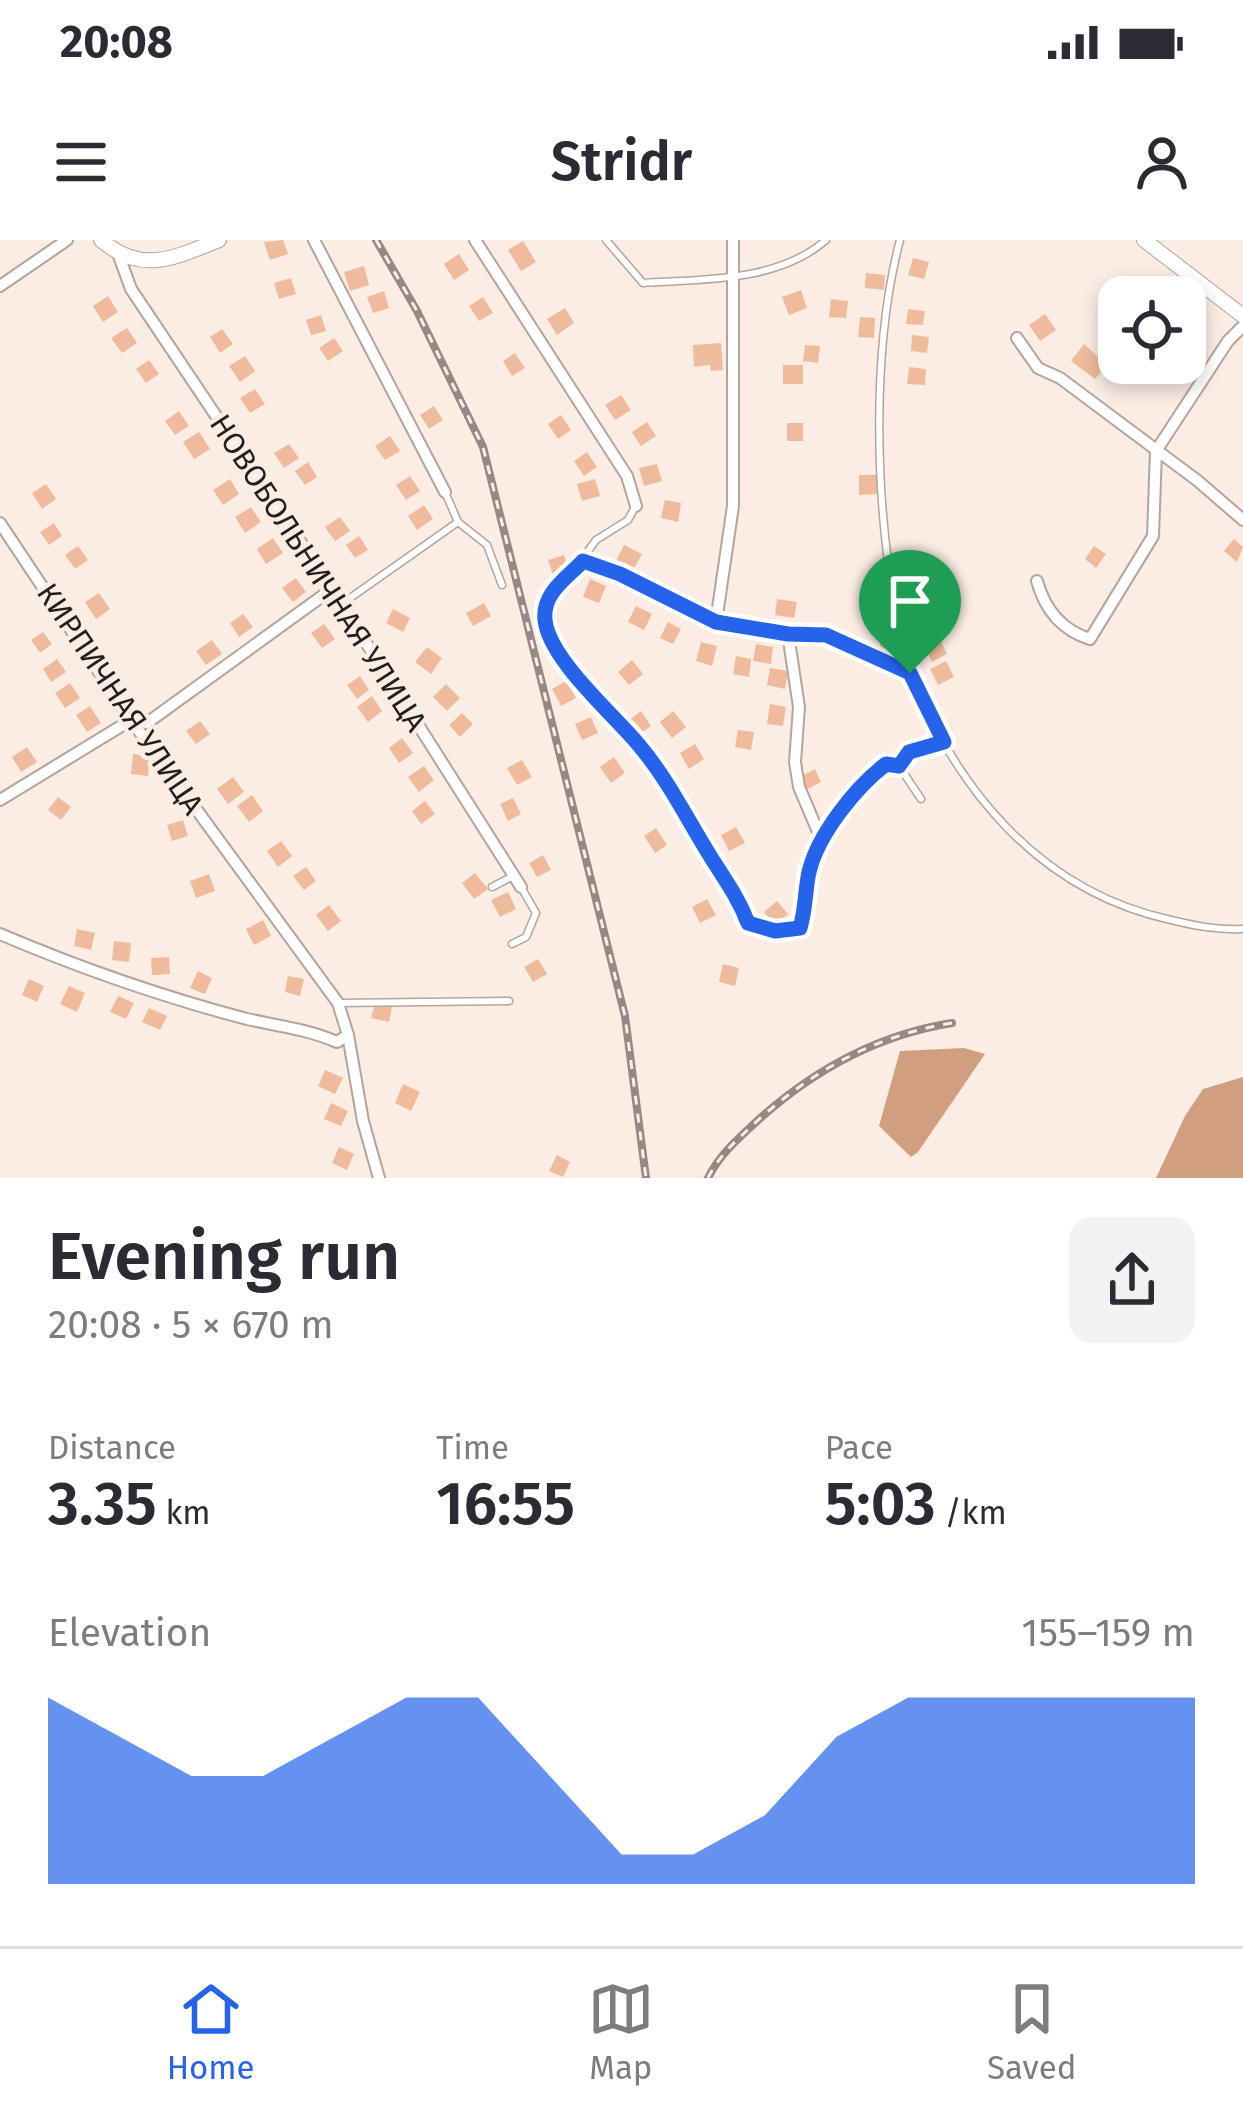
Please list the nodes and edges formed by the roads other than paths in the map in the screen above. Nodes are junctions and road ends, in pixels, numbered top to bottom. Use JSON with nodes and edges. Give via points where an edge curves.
{"nodes":[{"id":1,"x":67,"y":240,"type":"edge"},
{"id":2,"x":101,"y":240,"type":"edge"},
{"id":3,"x":219,"y":240,"type":"edge"},
{"id":4,"x":314,"y":240,"type":"edge"},
{"id":5,"x":475,"y":240,"type":"edge"},
{"id":6,"x":606,"y":240,"type":"edge"},
{"id":7,"x":733,"y":240,"type":"edge"},
{"id":8,"x":826,"y":240,"type":"edge"},
{"id":9,"x":900,"y":240,"type":"edge"},
{"id":10,"x":1144,"y":240,"type":"edge"},
{"id":11,"x":119,"y":256,"type":"junction"},
{"id":12,"x":732,"y":274,"type":"junction"},
{"id":13,"x":0,"y":286,"type":"edge"},
{"id":14,"x":1243,"y":316,"type":"edge"},
{"id":15,"x":1243,"y":326,"type":"edge"},
{"id":16,"x":1017,"y":338,"type":"dead end"},
{"id":17,"x":1156,"y":451,"type":"junction"},
{"id":18,"x":445,"y":492,"type":"joint"},
{"id":19,"x":636,"y":506,"type":"joint"},
{"id":20,"x":1243,"y":520,"type":"edge"},
{"id":21,"x":0,"y":523,"type":"edge"},
{"id":22,"x":458,"y":523,"type":"junction"},
{"id":23,"x":583,"y":561,"type":"junction"},
{"id":24,"x":1037,"y":581,"type":"dead end"},
{"id":25,"x":502,"y":585,"type":"dead end"},
{"id":26,"x":332,"y":589,"type":"junction"},
{"id":27,"x":341,"y":604,"type":"junction"},
{"id":28,"x":716,"y":622,"type":"junction"},
{"id":29,"x":788,"y":634,"type":"junction"},
{"id":30,"x":910,"y":673,"type":"junction"},
{"id":31,"x":131,"y":720,"type":"junction"},
{"id":32,"x":944,"y":742,"type":"junction"},
{"id":33,"x":899,"y":766,"type":"junction"},
{"id":34,"x":921,"y":799,"type":"dead end"},
{"id":35,"x":0,"y":800,"type":"edge"},
{"id":36,"x":822,"y":842,"type":"junction"},
{"id":37,"x":517,"y":881,"type":"junction"},
{"id":38,"x":492,"y":887,"type":"dead end"},
{"id":39,"x":1243,"y":929,"type":"edge"},
{"id":40,"x":0,"y":934,"type":"edge"},
{"id":41,"x":512,"y":944,"type":"dead end"},
{"id":42,"x":509,"y":1001,"type":"dead end"},
{"id":43,"x":338,"y":1003,"type":"junction"},
{"id":44,"x":348,"y":1035,"type":"junction"},
{"id":45,"x":379,"y":1178,"type":"edge"}],
"edges":[{"from":1,"to":13,"type":"street"},
{"from":2,"to":11,"type":"street"},
{"from":3,"to":11,"type":"street","via":[[146,263]]},
{"from":4,"to":18,"type":"street"},
{"from":5,"to":19,"type":"street","via":[[627,476]]},
{"from":6,"to":12,"type":"lane","via":[[644,283]]},
{"from":7,"to":12,"type":"street"},
{"from":8,"to":12,"type":"lane","via":[[759,274]]},
{"from":9,"to":30,"type":"lane","via":[[880,385],[885,555]]},
{"from":10,"to":14,"type":"street"},
{"from":11,"to":26,"type":"street","name":"НОВОБОЛЬНИЧНАЯ УЛИЦА","via":[[131,289]]},
{"from":12,"to":28,"type":"street","via":[[733,506]]},
{"from":15,"to":17,"type":"street"},
{"from":16,"to":17,"type":"street","via":[[1038,368]]},
{"from":17,"to":20,"type":"street"},
{"from":17,"to":24,"type":"street","via":[[1153,536],[1090,639],[1044,606]]},
{"from":18,"to":22,"type":"lane"},
{"from":19,"to":23,"type":"lane"},
{"from":21,"to":31,"type":"street","name":"КИРПИЧНАЯ УЛИЦА"},
{"from":22,"to":25,"type":"lane","via":[[488,545]]},
{"from":22,"to":27,"type":"lane"},
{"from":23,"to":28,"type":"street"},
{"from":23,"to":36,"type":"lane","via":[[559,582],[544,617],[562,655],[688,813],[748,923],[800,928]]},
{"from":26,"to":27,"type":"street","name":"НОВОБОЛЬНИЧНАЯ УЛИЦА"},
{"from":26,"to":31,"type":"street","via":[[147,723]]},
{"from":27,"to":37,"type":"street","name":"НОВОБОЛЬНИЧНАЯ УЛИЦА"},
{"from":28,"to":29,"type":"street"},
{"from":29,"to":30,"type":"street","via":[[826,635]]},
{"from":29,"to":36,"type":"street","via":[[799,787]]},
{"from":30,"to":32,"type":"lane"},
{"from":31,"to":35,"type":"street"},
{"from":31,"to":43,"type":"street","name":"КИРПИЧНАЯ УЛИЦА"},
{"from":32,"to":33,"type":"lane","via":[[909,752]]},
{"from":32,"to":39,"type":"lane","via":[[1011,834],[1076,885],[1136,913]]},
{"from":33,"to":34,"type":"lane"},
{"from":33,"to":36,"type":"lane","via":[[886,764],[872,776]]},
{"from":37,"to":38,"type":"lane"},
{"from":37,"to":41,"type":"lane","via":[[536,913],[526,937]]},
{"from":40,"to":44,"type":"street","via":[[248,1019],[337,1042]]},
{"from":42,"to":43,"type":"lane"},
{"from":43,"to":44,"type":"street","name":"КИРПИЧНАЯ УЛИЦА"},
{"from":44,"to":45,"type":"street"}]}
